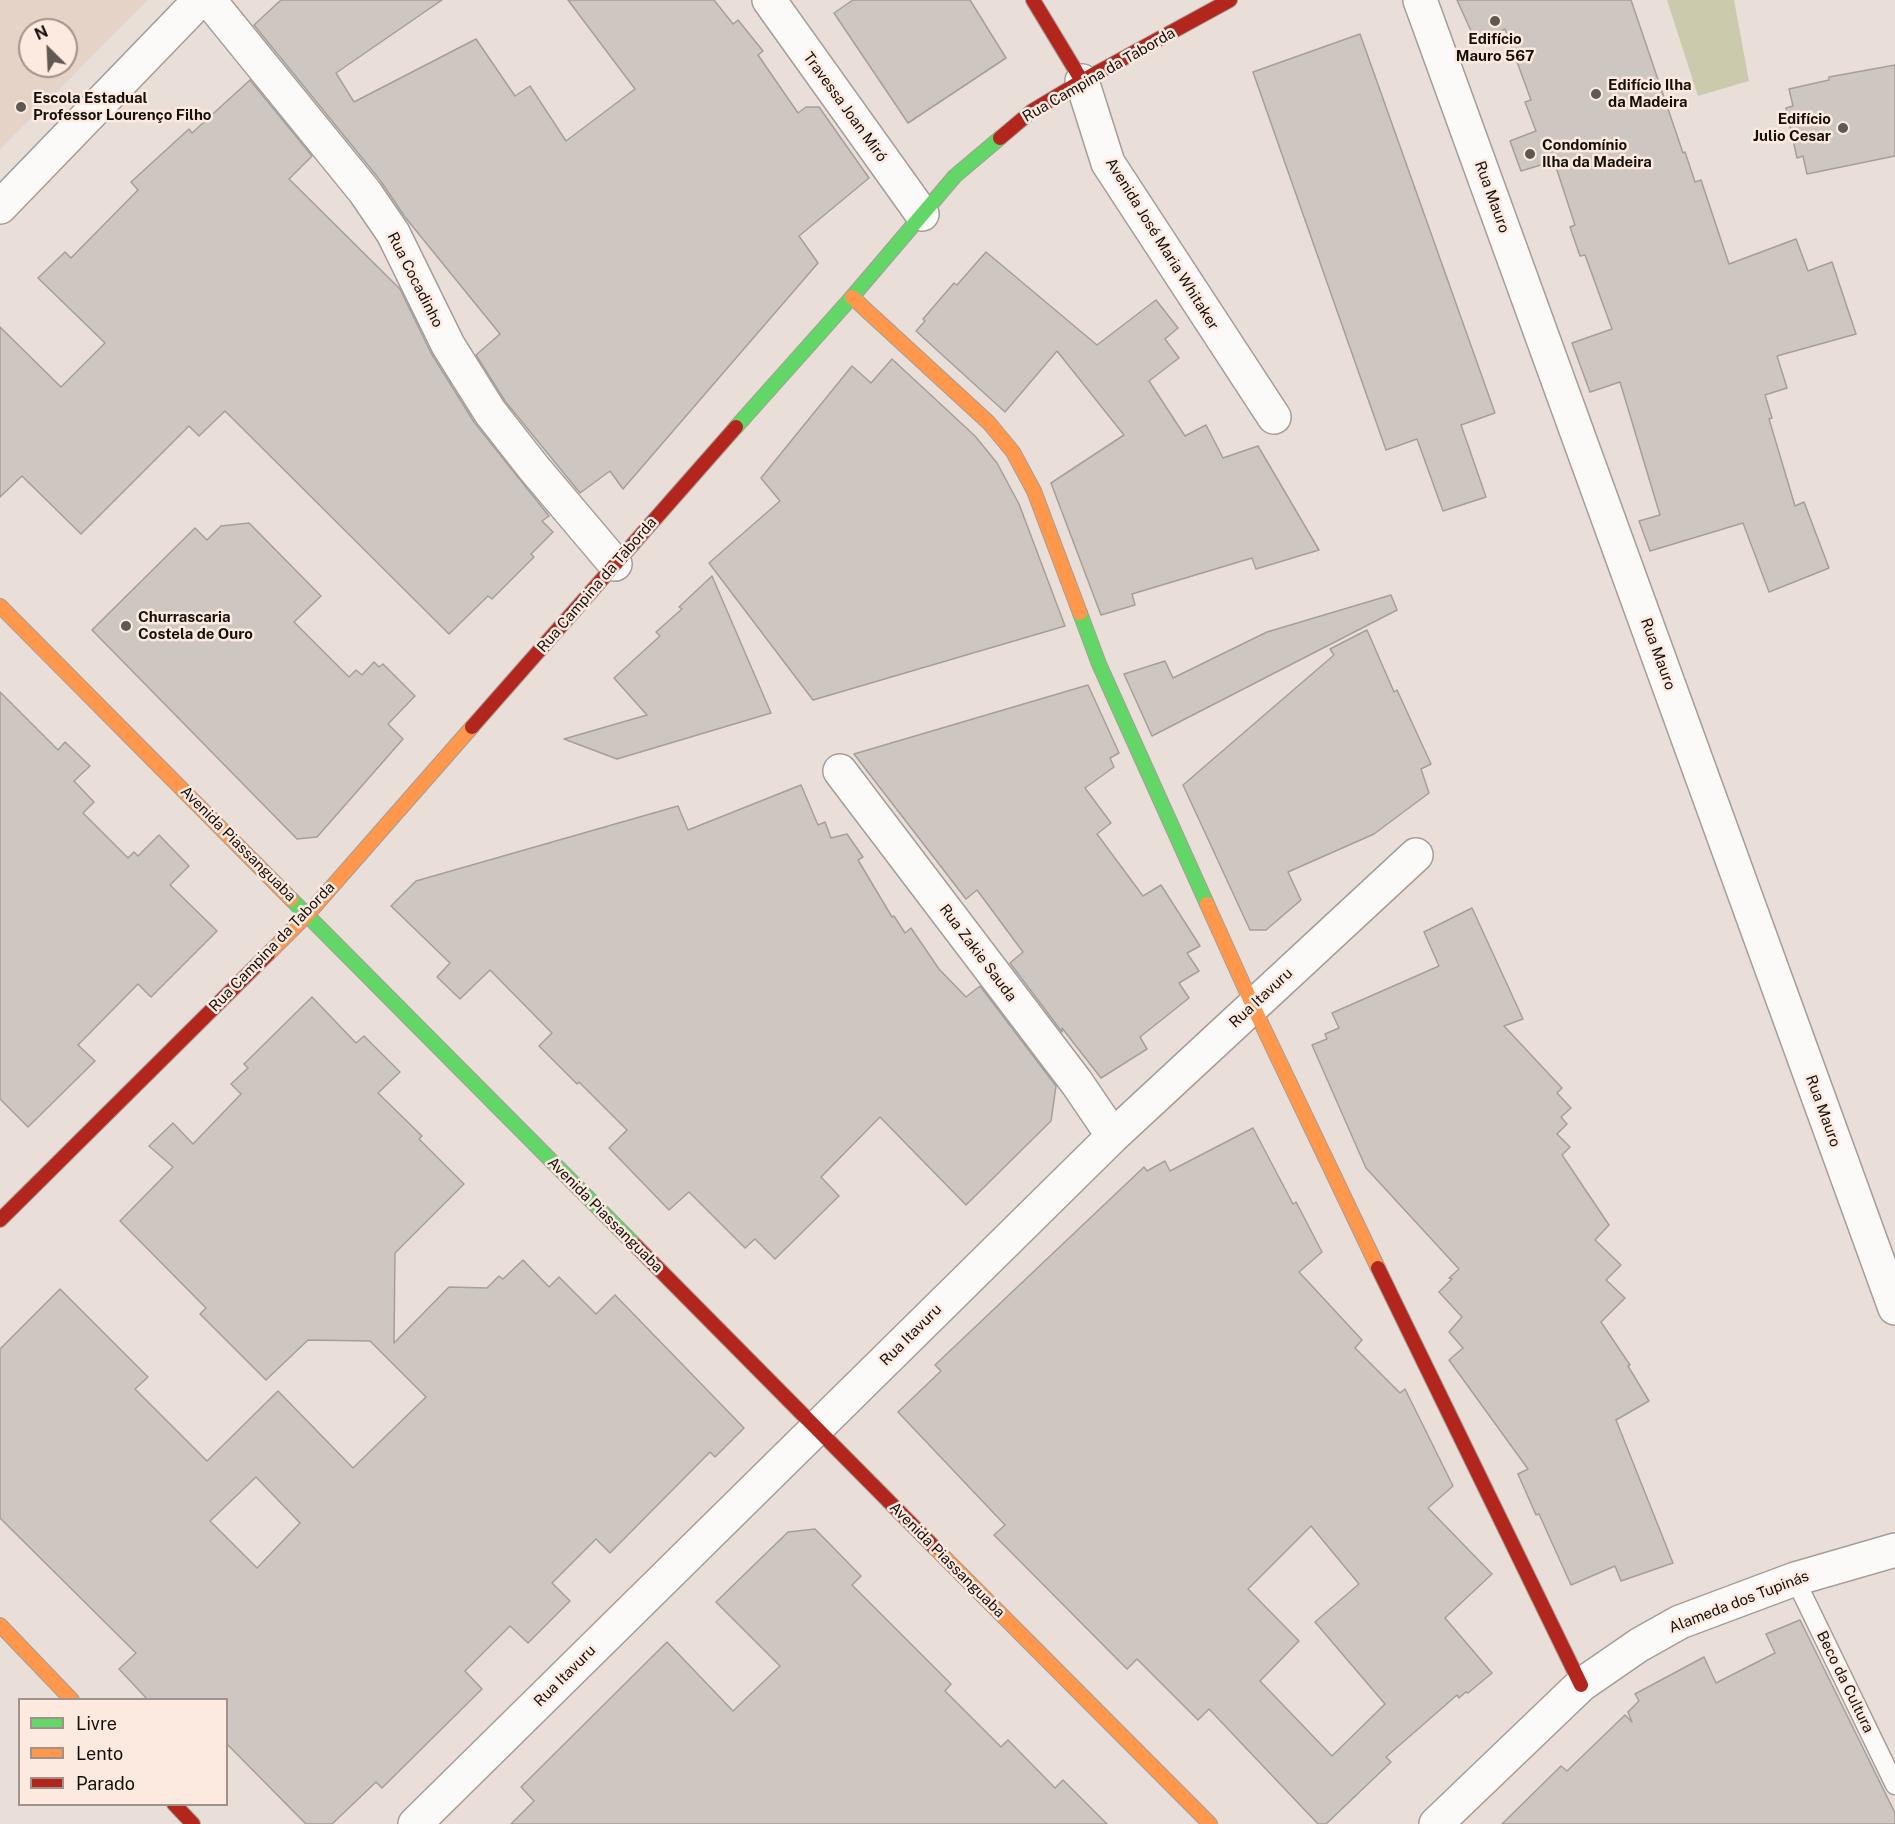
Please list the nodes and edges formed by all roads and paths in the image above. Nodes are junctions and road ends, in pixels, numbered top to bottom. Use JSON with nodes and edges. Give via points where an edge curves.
{"nodes":[{"id":1,"x":200,"y":0,"type":"edge"},
{"id":2,"x":209,"y":0,"type":"edge"},
{"id":3,"x":769,"y":0,"type":"edge"},
{"id":4,"x":1033,"y":0,"type":"edge"},
{"id":5,"x":1230,"y":0,"type":"edge"},
{"id":6,"x":1420,"y":0,"type":"edge"},
{"id":7,"x":1082,"y":81,"type":"junction"},
{"id":8,"x":0,"y":207,"type":"edge"},
{"id":9,"x":922,"y":214,"type":"junction"},
{"id":10,"x":852,"y":297,"type":"junction"},
{"id":11,"x":1274,"y":417,"type":"dead end"},
{"id":12,"x":615,"y":564,"type":"junction"},
{"id":13,"x":0,"y":606,"type":"edge"},
{"id":14,"x":840,"y":771,"type":"dead end"},
{"id":15,"x":1416,"y":855,"type":"dead end"},
{"id":16,"x":308,"y":914,"type":"junction"},
{"id":17,"x":1253,"y":1006,"type":"junction"},
{"id":18,"x":1113,"y":1136,"type":"junction"},
{"id":19,"x":0,"y":1220,"type":"edge"},
{"id":20,"x":1895,"y":1308,"type":"edge"},
{"id":21,"x":816,"y":1428,"type":"junction"},
{"id":22,"x":1895,"y":1550,"type":"edge"},
{"id":23,"x":1796,"y":1579,"type":"junction"},
{"id":24,"x":0,"y":1625,"type":"edge"},
{"id":25,"x":1581,"y":1685,"type":"junction"},
{"id":26,"x":70,"y":1698,"type":"edge"},
{"id":27,"x":1895,"y":1785,"type":"edge"},
{"id":28,"x":176,"y":1806,"type":"edge"},
{"id":29,"x":193,"y":1824,"type":"edge"},
{"id":30,"x":415,"y":1824,"type":"edge"},
{"id":31,"x":1210,"y":1824,"type":"edge"},
{"id":32,"x":1436,"y":1824,"type":"edge"}],
"edges":[{"from":1,"to":8,"type":"street"},
{"from":2,"to":12,"type":"street","name":"Rua Cocadinho","via":[[365,192],[393,233],[448,345],[490,411]]},
{"from":3,"to":9,"type":"street","name":"Travessa Joan Miró"},
{"from":4,"to":7,"type":"street","name":"Avenida José Maria Whitaker"},
{"from":5,"to":7,"type":"street","name":"Rua Campina da Taborda"},
{"from":6,"to":20,"type":"street","name":"Rua Mauro"},
{"from":7,"to":9,"type":"street","name":"Rua Campina da Taborda","via":[[1032,111],[955,176]]},
{"from":7,"to":11,"type":"street","name":"Avenida José Maria Whitaker","via":[[1108,163]]},
{"from":9,"to":10,"type":"street","name":"Rua Campina da Taborda"},
{"from":10,"to":12,"type":"street","name":"Rua Campina da Taborda"},
{"from":10,"to":17,"type":"street","via":[[989,423],[1013,452],[1034,491],[1099,664]]},
{"from":12,"to":16,"type":"street","name":"Rua Campina da Taborda"},
{"from":13,"to":16,"type":"street","name":"Avenida Piassanguaba"},
{"from":14,"to":18,"type":"street","name":"Rua Zakie Sauda"},
{"from":15,"to":17,"type":"street","name":"Rua Itavuru"},
{"from":16,"to":19,"type":"street","name":"Rua Campina da Taborda"},
{"from":16,"to":21,"type":"street","name":"Avenida Piassanguaba"},
{"from":17,"to":18,"type":"street","name":"Rua Itavuru"},
{"from":17,"to":25,"type":"street"},
{"from":18,"to":21,"type":"street","name":"Rua Itavuru"},
{"from":21,"to":30,"type":"street","name":"Rua Itavuru"},
{"from":21,"to":31,"type":"street","name":"Avenida Piassanguaba"},
{"from":22,"to":23,"type":"street","name":"Alameda dos Tupinás"},
{"from":23,"to":25,"type":"street","name":"Alameda dos Tupinás","via":[[1680,1622]]},
{"from":23,"to":27,"type":"lane","name":"Beco da Cultura"},
{"from":24,"to":26,"type":"street"},
{"from":25,"to":32,"type":"street","name":"Alameda dos Tupinás"},
{"from":28,"to":29,"type":"street"}]}
